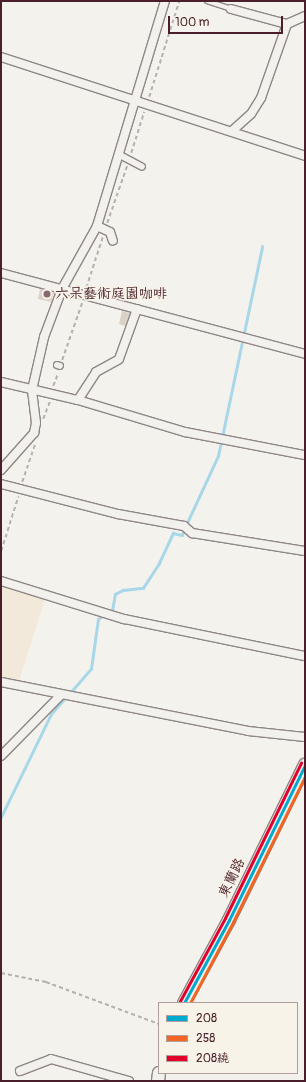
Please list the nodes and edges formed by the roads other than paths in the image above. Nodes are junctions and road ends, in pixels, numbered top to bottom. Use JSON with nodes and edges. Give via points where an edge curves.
{"nodes":[{"id":1,"x":165,"y":1,"type":"edge"},
{"id":2,"x":207,"y":1,"type":"edge"},
{"id":3,"x":231,"y":9,"type":"joint"},
{"id":4,"x":305,"y":16,"type":"edge"},
{"id":5,"x":287,"y":24,"type":"junction"},
{"id":6,"x":1,"y":57,"type":"edge"},
{"id":7,"x":134,"y":102,"type":"junction"},
{"id":8,"x":232,"y":131,"type":"junction"},
{"id":9,"x":118,"y":154,"type":"junction"},
{"id":10,"x":305,"y":156,"type":"edge"},
{"id":11,"x":142,"y":167,"type":"dead end"},
{"id":12,"x":96,"y":226,"type":"junction"},
{"id":13,"x":113,"y":242,"type":"dead end"},
{"id":14,"x":1,"y":273,"type":"edge"},
{"id":15,"x":62,"y":289,"type":"junction"},
{"id":16,"x":137,"y":309,"type":"junction"},
{"id":17,"x":305,"y":354,"type":"edge"},
{"id":18,"x":1,"y":382,"type":"edge"},
{"id":19,"x":32,"y":390,"type":"junction"},
{"id":20,"x":78,"y":400,"type":"junction"},
{"id":21,"x":305,"y":455,"type":"edge"},
{"id":22,"x":1,"y":470,"type":"edge"},
{"id":23,"x":1,"y":484,"type":"edge"},
{"id":24,"x":305,"y":551,"type":"edge"},
{"id":25,"x":1,"y":581,"type":"edge"},
{"id":26,"x":305,"y":656,"type":"edge"},
{"id":27,"x":1,"y":682,"type":"edge"},
{"id":28,"x":61,"y":695,"type":"junction"},
{"id":29,"x":305,"y":737,"type":"edge"},
{"id":30,"x":1,"y":756,"type":"edge"},
{"id":31,"x":305,"y":765,"type":"edge"},
{"id":32,"x":185,"y":1002,"type":"edge"},
{"id":33,"x":20,"y":1071,"type":"dead end"},
{"id":34,"x":129,"y":1081,"type":"edge"}],
"edges":[{"from":1,"to":7,"type":"street"},
{"from":2,"to":3,"type":"lane"},
{"from":3,"to":5,"type":"street"},
{"from":4,"to":5,"type":"street"},
{"from":5,"to":8,"type":"street","via":[[261,98],[251,114]]},
{"from":6,"to":7,"type":"street"},
{"from":7,"to":8,"type":"street"},
{"from":7,"to":9,"type":"street"},
{"from":8,"to":10,"type":"street"},
{"from":9,"to":11,"type":"street"},
{"from":9,"to":12,"type":"street"},
{"from":12,"to":13,"type":"street","via":[[110,232]]},
{"from":12,"to":15,"type":"street"},
{"from":14,"to":15,"type":"street"},
{"from":15,"to":16,"type":"street"},
{"from":15,"to":19,"type":"street","via":[[44,337]]},
{"from":16,"to":17,"type":"street"},
{"from":16,"to":20,"type":"street","via":[[119,359],[96,372]]},
{"from":18,"to":19,"type":"street"},
{"from":19,"to":20,"type":"street"},
{"from":19,"to":22,"type":"street","via":[[36,423],[34,433]]},
{"from":20,"to":21,"type":"street","via":[[185,432]]},
{"from":23,"to":24,"type":"street","via":[[118,514],[184,526],[192,532]]},
{"from":25,"to":26,"type":"street","via":[[124,618]]},
{"from":27,"to":28,"type":"street"},
{"from":28,"to":29,"type":"street","via":[[129,709],[194,718],[248,731]]},
{"from":28,"to":30,"type":"street"},
{"from":31,"to":32,"type":"main road","name":"東蘭路","via":[[229,920]]},
{"from":33,"to":34,"type":"street","via":[[51,1059]]}]}
